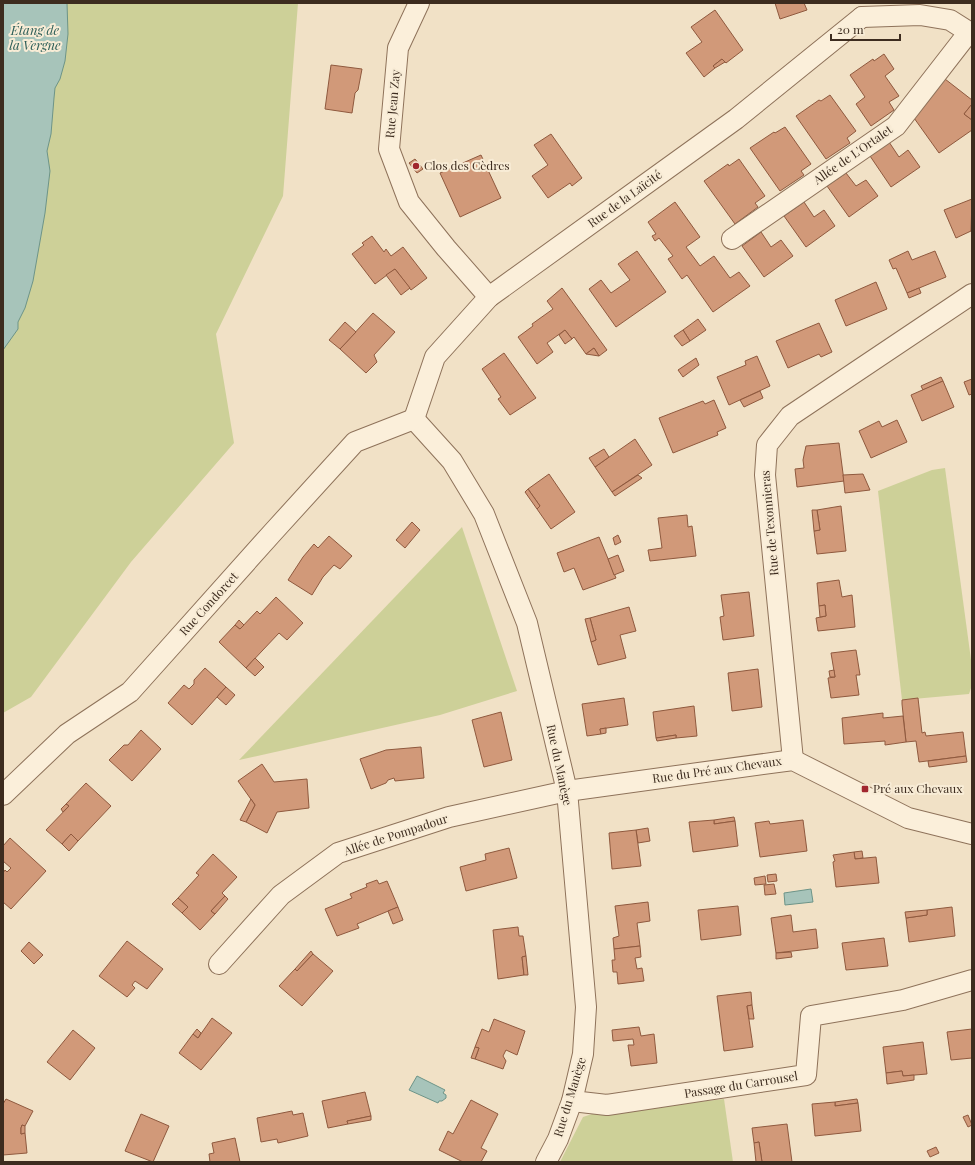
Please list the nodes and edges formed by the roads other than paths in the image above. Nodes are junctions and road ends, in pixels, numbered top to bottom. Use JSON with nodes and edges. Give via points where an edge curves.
{"nodes":[{"id":1,"x":419,"y":3,"type":"edge"},
{"id":2,"x":860,"y":10,"type":"edge"},
{"id":3,"x":970,"y":33,"type":"edge"},
{"id":4,"x":732,"y":239,"type":"dead end"},
{"id":5,"x":972,"y":294,"type":"edge"},
{"id":6,"x":489,"y":297,"type":"junction"},
{"id":7,"x":414,"y":419,"type":"junction"},
{"id":8,"x":792,"y":760,"type":"junction"},
{"id":9,"x":567,"y":791,"type":"junction"},
{"id":10,"x":3,"y":795,"type":"edge"},
{"id":11,"x":972,"y":834,"type":"edge"},
{"id":12,"x":219,"y":964,"type":"dead end"},
{"id":13,"x":972,"y":980,"type":"edge"},
{"id":14,"x":572,"y":1101,"type":"junction"},
{"id":15,"x":546,"y":1162,"type":"edge"}],
"edges":[{"from":1,"to":6,"type":"street","name":"Rue Jean Zay","via":[[398,48],[389,149],[409,202]]},
{"from":2,"to":3,"type":"street","via":[[950,20]]},
{"from":2,"to":6,"type":"street","name":"Rue de la Laïcité","via":[[736,119]]},
{"from":3,"to":4,"type":"street","name":"Allée de L'Ortalet","via":[[896,126]]},
{"from":5,"to":8,"type":"street","name":"Rue de Texonnieras","via":[[790,416],[767,445],[765,475]]},
{"from":6,"to":7,"type":"street","name":"Rue de la Laïcité","via":[[435,358]]},
{"from":7,"to":9,"type":"street","name":"Rue du Manège","via":[[452,461],[484,514],[527,623]]},
{"from":7,"to":10,"type":"street","name":"Rue Condorcet","via":[[355,442],[130,692],[67,734]]},
{"from":8,"to":9,"type":"street","name":"Rue du Pré aux Chevaux"},
{"from":8,"to":11,"type":"street","name":"Rue du Pré aux Chevaux","via":[[908,818]]},
{"from":9,"to":12,"type":"street","name":"Allée de Pompadour","via":[[450,817],[338,853],[281,895]]},
{"from":9,"to":14,"type":"street","name":"Rue du Manège","via":[[586,1007],[584,1054]]},
{"from":13,"to":14,"type":"street","name":"Passage du Carrousel","via":[[903,1000],[811,1016],[806,1075],[607,1105]]},
{"from":14,"to":15,"type":"street","name":"Rue du Manège","via":[[558,1139]]}]}
